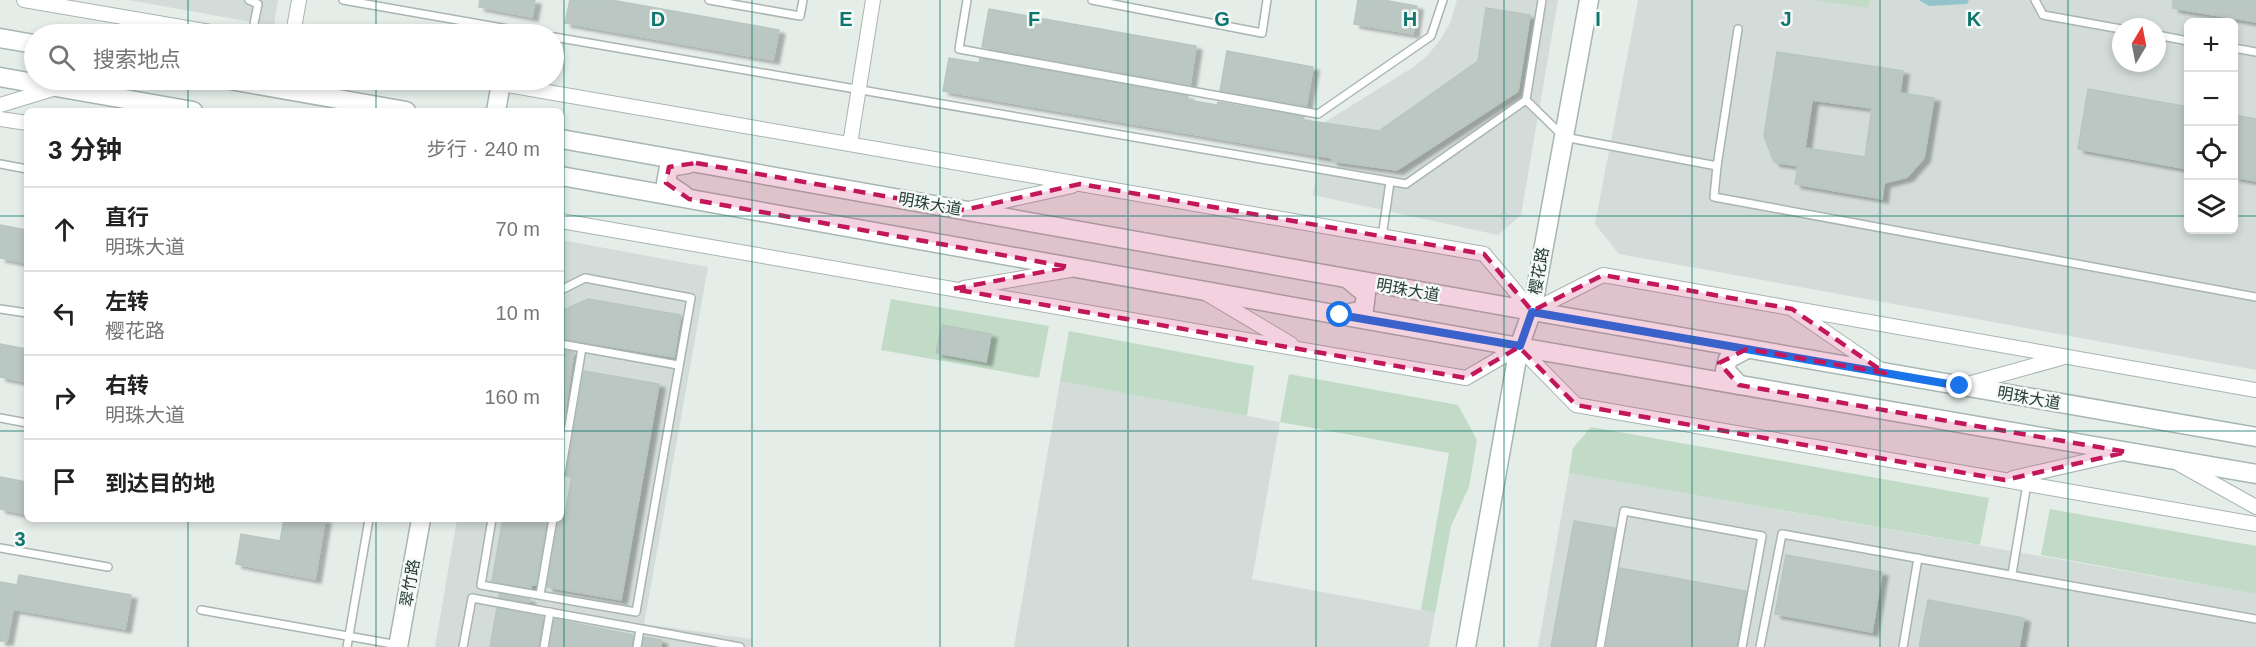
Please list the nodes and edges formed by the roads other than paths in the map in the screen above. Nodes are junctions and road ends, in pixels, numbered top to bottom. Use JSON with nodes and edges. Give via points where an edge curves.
{"nodes":[{"id":1,"x":24,"y":0,"type":"edge"},
{"id":2,"x":249,"y":0,"type":"edge"},
{"id":3,"x":299,"y":0,"type":"edge"},
{"id":4,"x":343,"y":0,"type":"edge"},
{"id":5,"x":709,"y":0,"type":"edge"},
{"id":6,"x":803,"y":0,"type":"edge"},
{"id":7,"x":873,"y":0,"type":"edge"},
{"id":8,"x":967,"y":0,"type":"edge"},
{"id":9,"x":1092,"y":0,"type":"edge"},
{"id":10,"x":1267,"y":0,"type":"edge"},
{"id":11,"x":1443,"y":0,"type":"edge"},
{"id":12,"x":1542,"y":0,"type":"edge"},
{"id":13,"x":1589,"y":0,"type":"edge"},
{"id":14,"x":2035,"y":0,"type":"edge"},
{"id":15,"x":164,"y":24,"type":"edge"},
{"id":16,"x":254,"y":24,"type":"edge"},
{"id":17,"x":295,"y":24,"type":"edge"},
{"id":18,"x":480,"y":24,"type":"edge"},
{"id":19,"x":2112,"y":27,"type":"edge"},
{"id":20,"x":1738,"y":29,"type":"dead end"},
{"id":21,"x":2166,"y":36,"type":"edge"},
{"id":22,"x":0,"y":38,"type":"edge"},
{"id":23,"x":564,"y":39,"type":"edge"},
{"id":24,"x":2184,"y":39,"type":"edge"},
{"id":25,"x":24,"y":42,"type":"edge"},
{"id":26,"x":2238,"y":49,"type":"edge"},
{"id":27,"x":2256,"y":52,"type":"edge"},
{"id":28,"x":0,"y":76,"type":"edge"},
{"id":29,"x":24,"y":80,"type":"edge"},
{"id":30,"x":50,"y":90,"type":"edge"},
{"id":31,"x":75,"y":90,"type":"edge"},
{"id":32,"x":287,"y":90,"type":"edge"},
{"id":33,"x":500,"y":90,"type":"edge"},
{"id":34,"x":541,"y":90,"type":"edge"},
{"id":35,"x":858,"y":92,"type":"junction"},
{"id":36,"x":1526,"y":100,"type":"junction"},
{"id":37,"x":0,"y":105,"type":"edge"},
{"id":38,"x":168,"y":108,"type":"edge"},
{"id":39,"x":389,"y":108,"type":"edge"},
{"id":40,"x":497,"y":108,"type":"edge"},
{"id":41,"x":0,"y":119,"type":"edge"},
{"id":42,"x":24,"y":123,"type":"edge"},
{"id":43,"x":1564,"y":137,"type":"junction"},
{"id":44,"x":564,"y":140,"type":"edge"},
{"id":45,"x":850,"y":144,"type":"junction"},
{"id":46,"x":696,"y":163,"type":"junction"},
{"id":47,"x":0,"y":164,"type":"edge"},
{"id":48,"x":1717,"y":166,"type":"junction"},
{"id":49,"x":24,"y":168,"type":"edge"},
{"id":50,"x":564,"y":177,"type":"edge"},
{"id":51,"x":1390,"y":182,"type":"junction"},
{"id":52,"x":1080,"y":184,"type":"junction"},
{"id":53,"x":689,"y":199,"type":"junction"},
{"id":54,"x":964,"y":210,"type":"junction"},
{"id":55,"x":564,"y":222,"type":"edge"},
{"id":56,"x":1382,"y":237,"type":"junction"},
{"id":57,"x":1080,"y":268,"type":"junction"},
{"id":58,"x":1348,"y":279,"type":"junction"},
{"id":59,"x":564,"y":288,"type":"edge"},
{"id":60,"x":953,"y":289,"type":"junction"},
{"id":61,"x":1200,"y":290,"type":"junction"},
{"id":62,"x":2256,"y":297,"type":"edge"},
{"id":63,"x":0,"y":309,"type":"edge"},
{"id":64,"x":1792,"y":309,"type":"junction"},
{"id":65,"x":1532,"y":312,"type":"junction"},
{"id":66,"x":24,"y":313,"type":"edge"},
{"id":67,"x":1340,"y":315,"type":"junction"},
{"id":68,"x":564,"y":345,"type":"edge"},
{"id":69,"x":1520,"y":346,"type":"junction"},
{"id":70,"x":582,"y":348,"type":"junction"},
{"id":71,"x":1299,"y":349,"type":"junction"},
{"id":72,"x":1747,"y":349,"type":"junction"},
{"id":73,"x":2066,"y":357,"type":"junction"},
{"id":74,"x":678,"y":365,"type":"junction"},
{"id":75,"x":1885,"y":373,"type":"junction"},
{"id":76,"x":1739,"y":385,"type":"junction"},
{"id":77,"x":1960,"y":386,"type":"junction"},
{"id":78,"x":2256,"y":390,"type":"edge"},
{"id":79,"x":0,"y":418,"type":"edge"},
{"id":80,"x":24,"y":422,"type":"edge"},
{"id":81,"x":2256,"y":437,"type":"edge"},
{"id":82,"x":2127,"y":452,"type":"junction"},
{"id":83,"x":564,"y":454,"type":"edge"},
{"id":84,"x":2172,"y":460,"type":"junction"},
{"id":85,"x":2256,"y":474,"type":"edge"},
{"id":86,"x":2005,"y":480,"type":"junction"},
{"id":87,"x":2027,"y":484,"type":"junction"},
{"id":88,"x":2256,"y":507,"type":"edge"},
{"id":89,"x":368,"y":522,"type":"edge"},
{"id":90,"x":420,"y":522,"type":"edge"},
{"id":91,"x":492,"y":522,"type":"edge"},
{"id":92,"x":552,"y":522,"type":"edge"},
{"id":93,"x":2256,"y":524,"type":"edge"},
{"id":94,"x":0,"y":548,"type":"edge"},
{"id":95,"x":1918,"y":558,"type":"junction"},
{"id":96,"x":108,"y":567,"type":"dead end"},
{"id":97,"x":2012,"y":574,"type":"junction"},
{"id":98,"x":540,"y":596,"type":"junction"},
{"id":99,"x":201,"y":610,"type":"dead end"},
{"id":100,"x":550,"y":612,"type":"junction"},
{"id":101,"x":2256,"y":619,"type":"edge"},
{"id":102,"x":640,"y":629,"type":"junction"},
{"id":103,"x":349,"y":635,"type":"junction"},
{"id":104,"x":398,"y":646,"type":"edge"},
{"id":105,"x":347,"y":647,"type":"edge"},
{"id":106,"x":463,"y":647,"type":"edge"},
{"id":107,"x":544,"y":647,"type":"edge"},
{"id":108,"x":637,"y":647,"type":"edge"},
{"id":109,"x":740,"y":647,"type":"edge"},
{"id":110,"x":1466,"y":647,"type":"edge"},
{"id":111,"x":1600,"y":647,"type":"edge"},
{"id":112,"x":1742,"y":647,"type":"edge"},
{"id":113,"x":1760,"y":647,"type":"edge"},
{"id":114,"x":1903,"y":647,"type":"edge"}],
"edges":[{"from":1,"to":15,"type":"street"},
{"from":2,"to":16,"type":"lane","via":[[258,4]]},
{"from":3,"to":17,"type":"street"},
{"from":4,"to":18,"type":"lane"},
{"from":5,"to":6,"type":"lane","via":[[800,16]]},
{"from":7,"to":35,"type":"street"},
{"from":8,"to":11,"type":"lane","via":[[959,49],[1318,114],[1431,36]]},
{"from":9,"to":10,"type":"lane","via":[[1262,33]]},
{"from":12,"to":36,"type":"lane"},
{"from":13,"to":43,"type":"main road","name":"樱花路"},
{"from":14,"to":19,"type":"lane","via":[[2043,15]]},
{"from":20,"to":48,"type":"lane"},
{"from":21,"to":24,"type":"lane"},
{"from":22,"to":25,"type":"main road"},
{"from":23,"to":35,"type":"lane"},
{"from":26,"to":27,"type":"lane"},
{"from":28,"to":29,"type":"main road"},
{"from":30,"to":37,"type":"street"},
{"from":31,"to":38,"type":"main road"},
{"from":32,"to":39,"type":"main road"},
{"from":33,"to":40,"type":"main road"},
{"from":34,"to":45,"type":"street"},
{"from":35,"to":45,"type":"street"},
{"from":35,"to":51,"type":"lane"},
{"from":36,"to":43,"type":"lane"},
{"from":36,"to":51,"type":"lane","via":[[1406,184]]},
{"from":41,"to":42,"type":"street"},
{"from":43,"to":48,"type":"lane"},
{"from":43,"to":65,"type":"main road","name":"樱花路"},
{"from":44,"to":46,"type":"main road","name":"明珠大道"},
{"from":45,"to":52,"type":"street"},
{"from":46,"to":53,"type":"main road","via":[[669,167],[666,183]]},
{"from":46,"to":54,"type":"main road","name":"明珠大道"},
{"from":47,"to":49,"type":"lane"},
{"from":48,"to":62,"type":"lane","via":[[1714,197]]},
{"from":50,"to":53,"type":"main road"},
{"from":51,"to":56,"type":"lane"},
{"from":52,"to":54,"type":"street"},
{"from":52,"to":56,"type":"street"},
{"from":53,"to":57,"type":"main road"},
{"from":54,"to":58,"type":"main road","name":"明珠大道"},
{"from":55,"to":60,"type":"street"},
{"from":56,"to":65,"type":"street","via":[[1484,254]]},
{"from":57,"to":60,"type":"street"},
{"from":57,"to":61,"type":"main road"},
{"from":58,"to":65,"type":"main road","name":"明珠大道"},
{"from":58,"to":67,"type":"main road","via":[[1366,294],[1364,310]]},
{"from":59,"to":74,"type":"lane","via":[[585,278],[691,298]]},
{"from":60,"to":71,"type":"street"},
{"from":61,"to":67,"type":"main road"},
{"from":61,"to":71,"type":"street"},
{"from":63,"to":66,"type":"lane"},
{"from":64,"to":65,"type":"street","via":[[1603,275]]},
{"from":64,"to":73,"type":"street"},
{"from":64,"to":75,"type":"street"},
{"from":65,"to":69,"type":"main road","name":"樱花路"},
{"from":65,"to":72,"type":"main road","name":"明珠大道"},
{"from":67,"to":69,"type":"main road"},
{"from":68,"to":70,"type":"lane"},
{"from":69,"to":71,"type":"street","via":[[1466,378]]},
{"from":69,"to":76,"type":"main road"},
{"from":69,"to":86,"type":"street","via":[[1576,405]]},
{"from":69,"to":110,"type":"main road","name":"樱花路"},
{"from":70,"to":74,"type":"lane"},
{"from":70,"to":83,"type":"lane"},
{"from":72,"to":75,"type":"main road","name":"明珠大道"},
{"from":72,"to":76,"type":"main road","via":[[1728,358],[1725,370]]},
{"from":73,"to":77,"type":"street"},
{"from":73,"to":78,"type":"street"},
{"from":74,"to":98,"type":"lane","via":[[636,612]]},
{"from":75,"to":77,"type":"main road","name":"明珠大道"},
{"from":76,"to":82,"type":"main road"},
{"from":77,"to":81,"type":"main road","name":"明珠大道"},
{"from":79,"to":80,"type":"lane"},
{"from":82,"to":84,"type":"main road"},
{"from":82,"to":86,"type":"street"},
{"from":84,"to":85,"type":"main road"},
{"from":84,"to":88,"type":"street"},
{"from":86,"to":87,"type":"street"},
{"from":87,"to":93,"type":"street"},
{"from":87,"to":97,"type":"lane"},
{"from":89,"to":103,"type":"lane"},
{"from":90,"to":104,"type":"main road","name":"翠竹路"},
{"from":91,"to":98,"type":"lane","via":[[481,585]]},
{"from":92,"to":98,"type":"lane"},
{"from":94,"to":96,"type":"lane"},
{"from":95,"to":97,"type":"lane"},
{"from":95,"to":113,"type":"lane","via":[[1782,534]]},
{"from":95,"to":114,"type":"lane"},
{"from":97,"to":101,"type":"lane"},
{"from":99,"to":103,"type":"lane"},
{"from":100,"to":102,"type":"lane"},
{"from":100,"to":106,"type":"lane","via":[[472,598]]},
{"from":100,"to":107,"type":"lane"},
{"from":102,"to":108,"type":"lane"},
{"from":102,"to":109,"type":"lane"},
{"from":103,"to":104,"type":"lane"},
{"from":103,"to":105,"type":"lane"},
{"from":111,"to":112,"type":"lane","via":[[1624,511],[1762,536]]}]}
